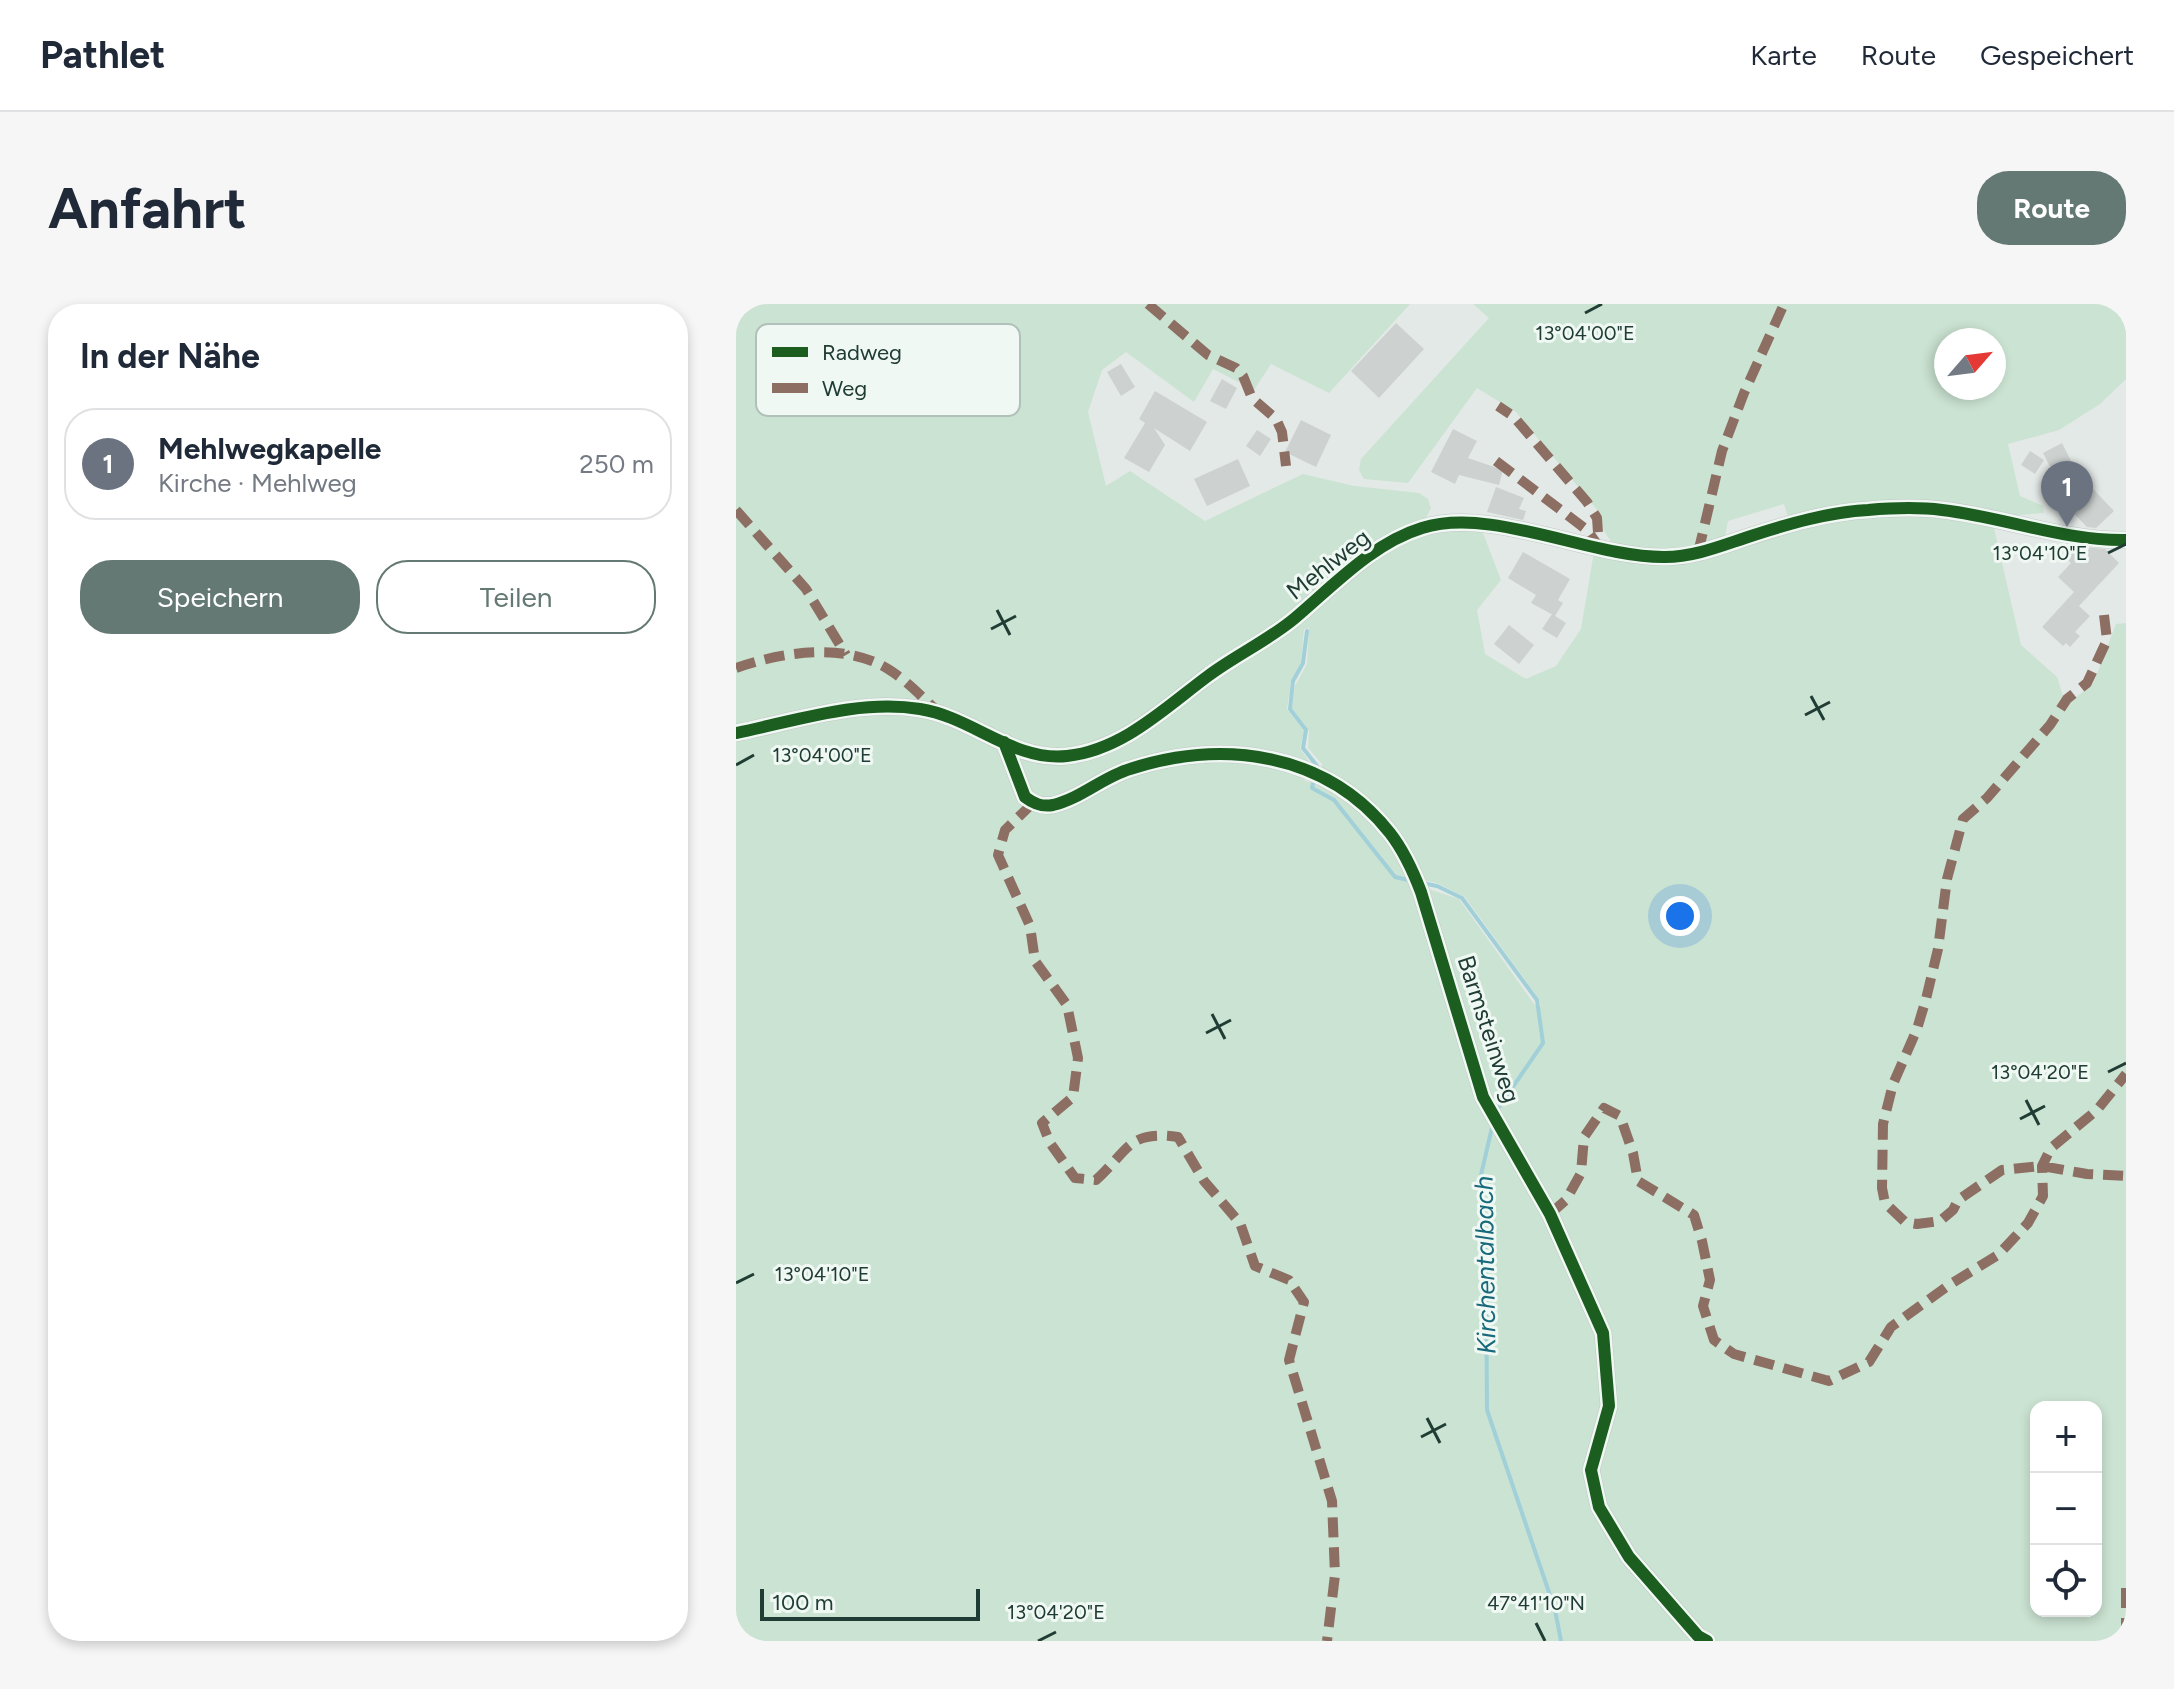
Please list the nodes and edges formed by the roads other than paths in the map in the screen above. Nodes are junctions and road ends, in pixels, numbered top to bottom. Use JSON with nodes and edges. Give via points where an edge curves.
{"nodes":[{"id":1,"x":2126,"y":540,"type":"edge"},
{"id":2,"x":736,"y":733,"type":"edge"},
{"id":3,"x":1004,"y":742,"type":"junction"},
{"id":4,"x":1707,"y":1641,"type":"edge"}],
"edges":[{"from":1,"to":3,"type":"street","name":"Mehlweg","via":[[2053,533],[1941,509],[1865,510],[1791,523],[1698,553],[1668,557],[1486,525],[1438,524],[1367,557],[1288,624],[1139,728],[1070,756],[1044,756]]},
{"from":2,"to":3,"type":"street","name":"Mehlweg","via":[[883,706],[941,714]]},
{"from":3,"to":4,"type":"street","name":"Barmsteinweg","via":[[1025,797],[1043,806],[1068,800],[1131,768],[1186,755],[1229,753],[1274,758],[1326,779],[1369,810],[1391,834],[1421,892],[1483,1097],[1550,1214],[1603,1333],[1609,1406],[1591,1470],[1599,1507],[1629,1557]]}]}
